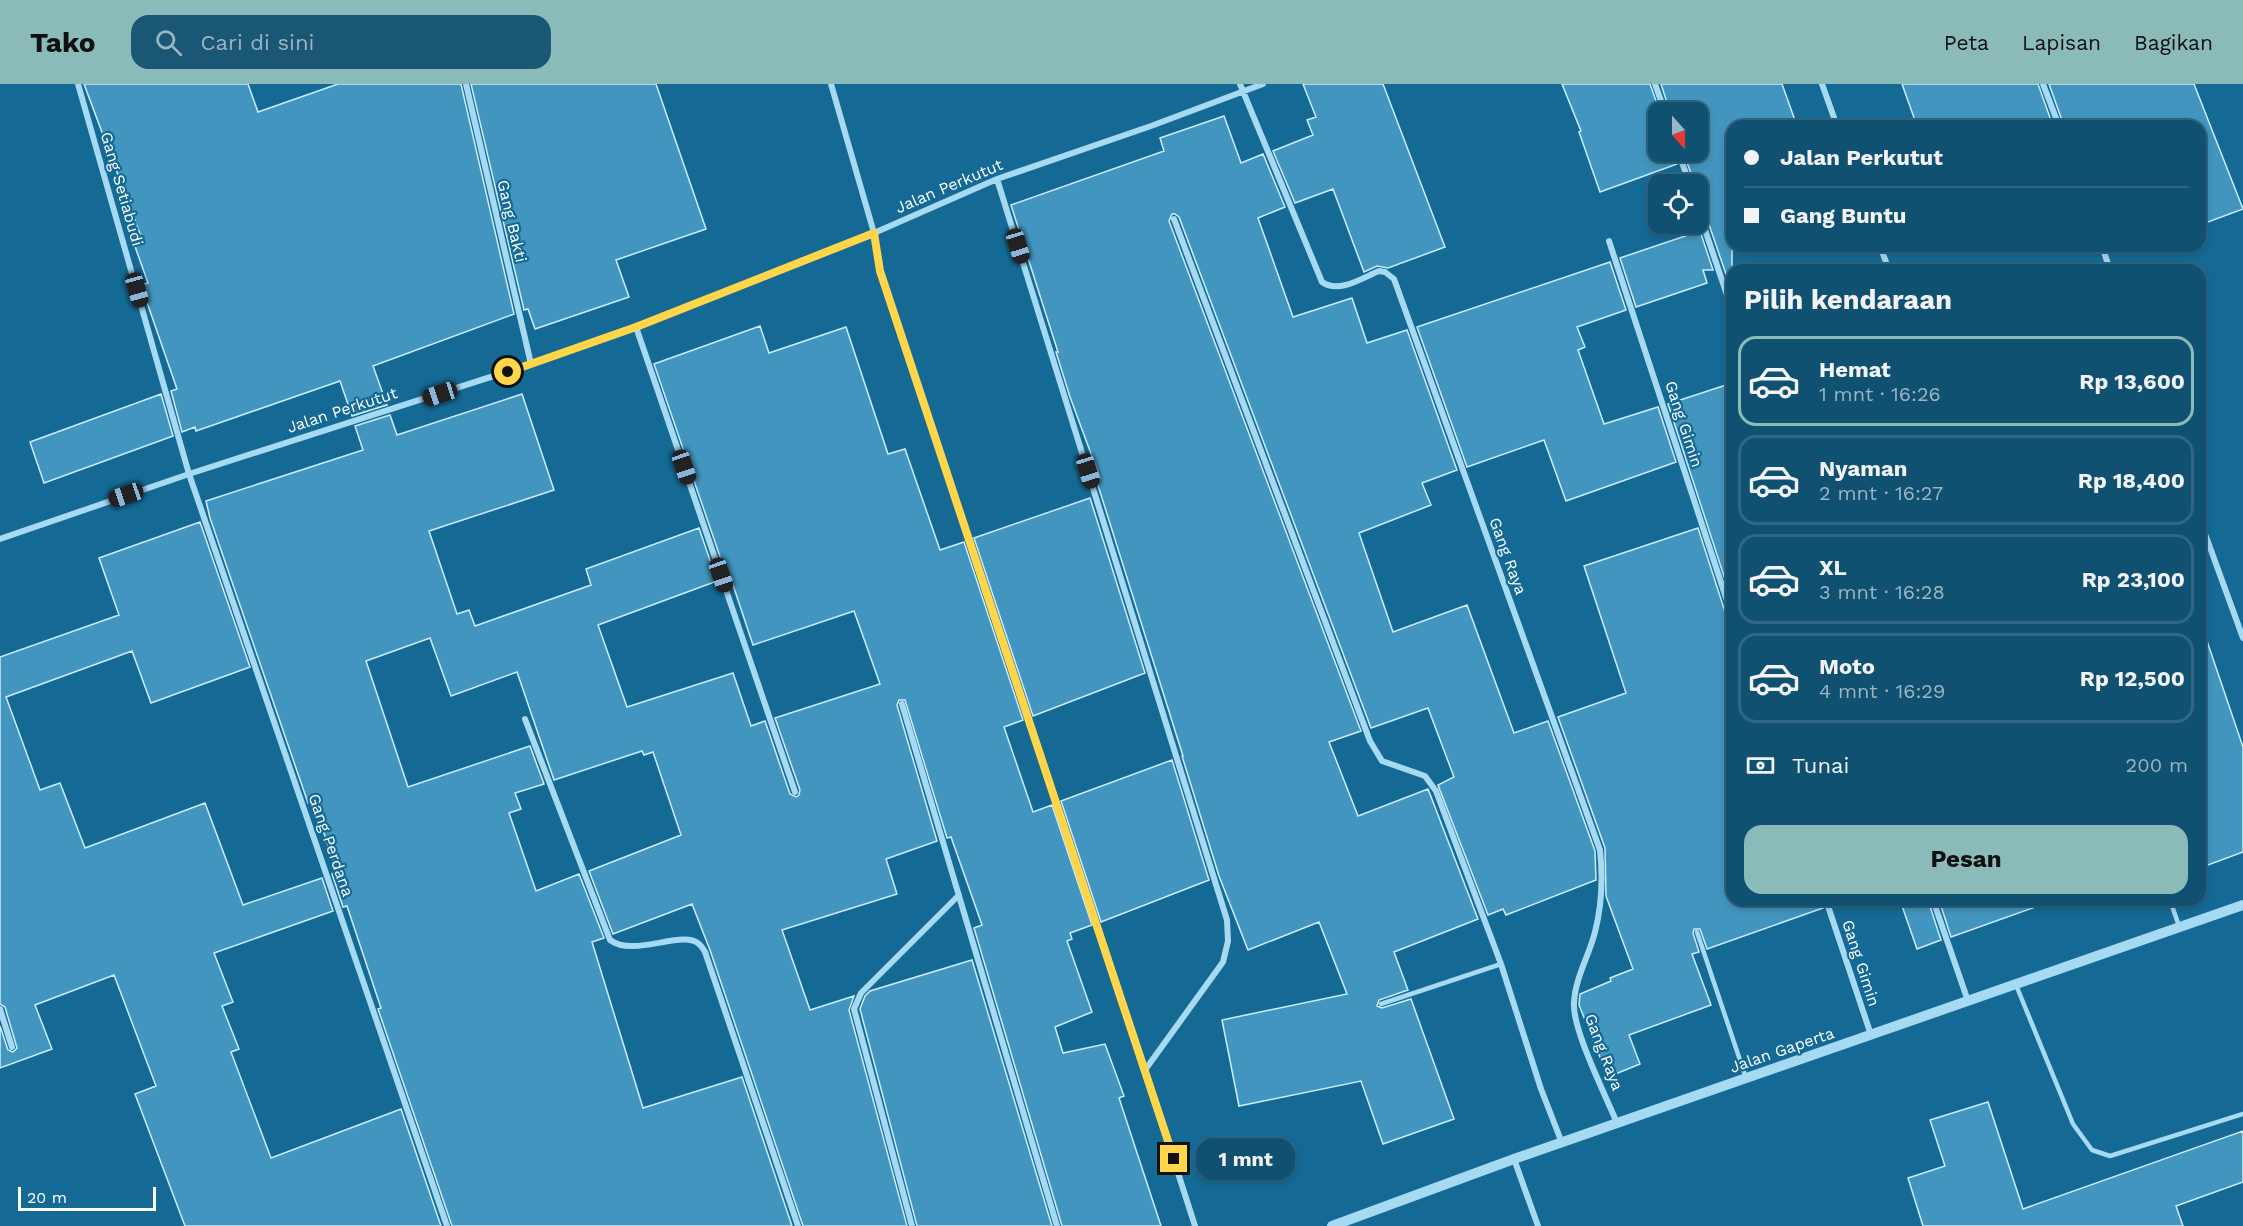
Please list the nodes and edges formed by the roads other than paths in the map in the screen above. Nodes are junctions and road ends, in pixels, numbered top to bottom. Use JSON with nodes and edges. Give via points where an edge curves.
{"nodes":[{"id":1,"x":78,"y":84,"type":"edge"},
{"id":2,"x":466,"y":84,"type":"edge"},
{"id":3,"x":831,"y":84,"type":"edge"},
{"id":4,"x":1263,"y":84,"type":"edge"},
{"id":5,"x":1656,"y":84,"type":"edge"},
{"id":6,"x":1822,"y":84,"type":"edge"},
{"id":7,"x":2043,"y":84,"type":"edge"},
{"id":8,"x":1241,"y":88,"type":"edge"},
{"id":9,"x":1662,"y":102,"type":"edge"},
{"id":10,"x":1835,"y":120,"type":"edge"},
{"id":11,"x":2057,"y":120,"type":"edge"},
{"id":12,"x":997,"y":179,"type":"junction"},
{"id":13,"x":1174,"y":219,"type":"dead end"},
{"id":14,"x":874,"y":233,"type":"junction"},
{"id":15,"x":1706,"y":234,"type":"edge"},
{"id":16,"x":1609,"y":242,"type":"dead end"},
{"id":17,"x":1726,"y":292,"type":"edge"},
{"id":18,"x":636,"y":327,"type":"junction"},
{"id":19,"x":531,"y":364,"type":"junction"},
{"id":20,"x":189,"y":474,"type":"junction"},
{"id":21,"x":2206,"y":536,"type":"edge"},
{"id":22,"x":0,"y":539,"type":"edge"},
{"id":23,"x":1726,"y":598,"type":"edge"},
{"id":24,"x":2243,"y":638,"type":"edge"},
{"id":25,"x":902,"y":704,"type":"dead end"},
{"id":26,"x":525,"y":719,"type":"dead end"},
{"id":27,"x":795,"y":792,"type":"dead end"},
{"id":28,"x":959,"y":895,"type":"junction"},
{"id":29,"x":2243,"y":905,"type":"edge"},
{"id":30,"x":1828,"y":906,"type":"edge"},
{"id":31,"x":1936,"y":906,"type":"edge"},
{"id":32,"x":2172,"y":906,"type":"edge"},
{"id":33,"x":2179,"y":927,"type":"junction"},
{"id":34,"x":1697,"y":932,"type":"dead end"},
{"id":35,"x":1501,"y":964,"type":"junction"},
{"id":36,"x":2016,"y":984,"type":"junction"},
{"id":37,"x":1968,"y":1002,"type":"junction"},
{"id":38,"x":1381,"y":1004,"type":"dead end"},
{"id":39,"x":0,"y":1009,"type":"edge"},
{"id":40,"x":1871,"y":1035,"type":"junction"},
{"id":41,"x":12,"y":1047,"type":"dead end"},
{"id":42,"x":1145,"y":1070,"type":"junction"},
{"id":43,"x":1746,"y":1078,"type":"junction"},
{"id":44,"x":2243,"y":1114,"type":"edge"},
{"id":45,"x":1617,"y":1123,"type":"junction"},
{"id":46,"x":1562,"y":1143,"type":"junction"},
{"id":47,"x":1514,"y":1159,"type":"junction"},
{"id":48,"x":447,"y":1226,"type":"edge"},
{"id":49,"x":798,"y":1226,"type":"edge"},
{"id":50,"x":912,"y":1226,"type":"edge"},
{"id":51,"x":1057,"y":1226,"type":"edge"},
{"id":52,"x":1195,"y":1226,"type":"edge"},
{"id":53,"x":1332,"y":1226,"type":"edge"},
{"id":54,"x":1538,"y":1226,"type":"edge"}],
"edges":[{"from":1,"to":20,"type":"street","name":"Gang Setiabudi"},
{"from":2,"to":19,"type":"street","name":"Gang Bakti"},
{"from":3,"to":14,"type":"street"},
{"from":4,"to":8,"type":"street","name":"Jalan Perkutut"},
{"from":5,"to":9,"type":"street"},
{"from":6,"to":10,"type":"street"},
{"from":7,"to":11,"type":"street"},
{"from":8,"to":12,"type":"street","name":"Jalan Perkutut","via":[[1151,126]]},
{"from":8,"to":45,"type":"street","name":"Gang Raya","via":[[1322,282],[1334,288],[1379,271],[1394,279],[1600,850],[1603,877],[1595,932],[1574,1004],[1576,1024]]},
{"from":12,"to":14,"type":"street","name":"Jalan Perkutut"},
{"from":12,"to":42,"type":"street","via":[[1227,920],[1223,962]]},
{"from":13,"to":35,"type":"street","via":[[1371,741],[1382,761],[1416,772],[1431,782]]},
{"from":14,"to":18,"type":"street","name":"Jalan Perkutut"},
{"from":14,"to":42,"type":"street","via":[[880,271]]},
{"from":15,"to":17,"type":"street"},
{"from":16,"to":23,"type":"street","name":"Gang Gimin"},
{"from":18,"to":19,"type":"street","name":"Jalan Perkutut"},
{"from":18,"to":27,"type":"street"},
{"from":19,"to":20,"type":"street","name":"Jalan Perkutut"},
{"from":20,"to":22,"type":"street","name":"Jalan Perkutut"},
{"from":20,"to":48,"type":"street","name":"Gang Perdana"},
{"from":21,"to":24,"type":"street"},
{"from":25,"to":28,"type":"street"},
{"from":26,"to":49,"type":"street","via":[[610,940],[615,944],[642,946],[686,939],[699,943],[705,952]]},
{"from":28,"to":50,"type":"street","via":[[861,993],[854,1009]]},
{"from":28,"to":51,"type":"street"},
{"from":29,"to":33,"type":"street","name":"Jalan Gaperta"},
{"from":30,"to":40,"type":"street","name":"Gang Gimin"},
{"from":31,"to":37,"type":"street"},
{"from":32,"to":33,"type":"lane"},
{"from":33,"to":36,"type":"street","name":"Jalan Gaperta"},
{"from":34,"to":43,"type":"lane"},
{"from":35,"to":38,"type":"lane"},
{"from":35,"to":46,"type":"street"},
{"from":36,"to":37,"type":"street","name":"Jalan Gaperta"},
{"from":36,"to":44,"type":"lane","via":[[2073,1124],[2092,1150],[2110,1156]]},
{"from":37,"to":40,"type":"street","name":"Jalan Gaperta"},
{"from":39,"to":41,"type":"street"},
{"from":40,"to":43,"type":"street","name":"Jalan Gaperta"},
{"from":42,"to":52,"type":"street"},
{"from":43,"to":45,"type":"street","name":"Jalan Gaperta"},
{"from":45,"to":46,"type":"street","name":"Jalan Gaperta"},
{"from":46,"to":47,"type":"street","name":"Jalan Gaperta"},
{"from":47,"to":53,"type":"street","name":"Jalan Gaperta"},
{"from":47,"to":54,"type":"street"}]}
